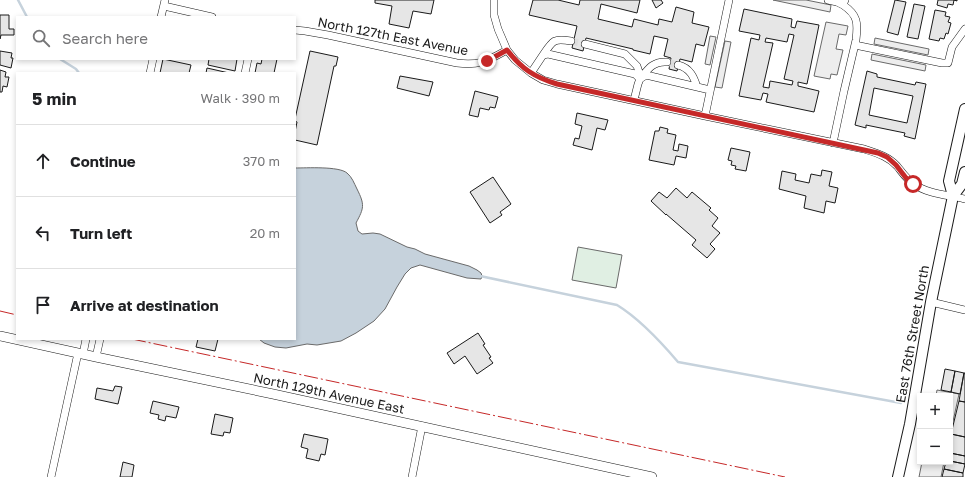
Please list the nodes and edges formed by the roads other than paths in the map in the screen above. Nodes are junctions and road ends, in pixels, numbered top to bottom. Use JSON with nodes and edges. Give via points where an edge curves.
{"nodes":[{"id":1,"x":494,"y":0,"type":"edge"},
{"id":2,"x":729,"y":0,"type":"edge"},
{"id":3,"x":828,"y":0,"type":"edge"},
{"id":4,"x":164,"y":3,"type":"edge"},
{"id":5,"x":844,"y":3,"type":"edge"},
{"id":6,"x":162,"y":16,"type":"edge"},
{"id":7,"x":209,"y":16,"type":"edge"},
{"id":8,"x":965,"y":29,"type":"edge"},
{"id":9,"x":296,"y":30,"type":"edge"},
{"id":10,"x":572,"y":41,"type":"tunnel mouth"},
{"id":11,"x":585,"y":44,"type":"tunnel mouth"},
{"id":12,"x":855,"y":45,"type":"junction"},
{"id":13,"x":507,"y":50,"type":"junction"},
{"id":14,"x":543,"y":55,"type":"junction"},
{"id":15,"x":153,"y":60,"type":"edge"},
{"id":16,"x":248,"y":60,"type":"edge"},
{"id":17,"x":667,"y":62,"type":"tunnel mouth"},
{"id":18,"x":678,"y":65,"type":"tunnel mouth"},
{"id":19,"x":150,"y":72,"type":"edge"},
{"id":20,"x":245,"y":72,"type":"edge"},
{"id":21,"x":531,"y":73,"type":"junction"},
{"id":22,"x":641,"y":78,"type":"junction"},
{"id":23,"x":697,"y":87,"type":"junction"},
{"id":24,"x":710,"y":90,"type":"junction"},
{"id":25,"x":634,"y":100,"type":"junction"},
{"id":26,"x":965,"y":109,"type":"edge"},
{"id":27,"x":705,"y":116,"type":"junction"},
{"id":28,"x":833,"y":143,"type":"junction"},
{"id":29,"x":965,"y":172,"type":"edge"},
{"id":30,"x":953,"y":196,"type":"junction"},
{"id":31,"x":965,"y":199,"type":"edge"},
{"id":32,"x":931,"y":302,"type":"junction"},
{"id":33,"x":965,"y":310,"type":"edge"},
{"id":34,"x":0,"y":336,"type":"edge"},
{"id":35,"x":16,"y":340,"type":"edge"},
{"id":36,"x":18,"y":340,"type":"edge"},
{"id":37,"x":86,"y":340,"type":"edge"},
{"id":38,"x":100,"y":340,"type":"edge"},
{"id":39,"x":81,"y":354,"type":"junction"},
{"id":40,"x":96,"y":357,"type":"junction"},
{"id":41,"x":422,"y":426,"type":"junction"},
{"id":42,"x":51,"y":477,"type":"edge"},
{"id":43,"x":412,"y":477,"type":"edge"},
{"id":44,"x":652,"y":477,"type":"edge"},
{"id":45,"x":898,"y":477,"type":"edge"}],
"edges":[{"from":1,"to":13,"type":"street","via":[[494,15]]},
{"from":2,"to":24,"type":"street"},
{"from":3,"to":5,"type":"street"},
{"from":4,"to":6,"type":"street"},
{"from":4,"to":7,"type":"street"},
{"from":5,"to":12,"type":"street","via":[[854,13],[857,23]]},
{"from":8,"to":12,"type":"street","via":[[952,47],[948,63]]},
{"from":9,"to":13,"type":"street","name":"North 127th East Avenue","via":[[467,64],[487,61]]},
{"from":10,"to":14,"type":"street","via":[[554,41]]},
{"from":11,"to":22,"type":"street","via":[[625,54],[637,66]]},
{"from":12,"to":28,"type":"street"},
{"from":13,"to":21,"type":"street"},
{"from":14,"to":21,"type":"street"},
{"from":14,"to":22,"type":"street","via":[[635,74]]},
{"from":15,"to":19,"type":"street"},
{"from":16,"to":20,"type":"street"},
{"from":17,"to":22,"type":"street","via":[[650,67]]},
{"from":18,"to":23,"type":"street","via":[[685,67],[694,78]]},
{"from":21,"to":25,"type":"street","via":[[557,84]]},
{"from":22,"to":23,"type":"street","via":[[646,75]]},
{"from":22,"to":25,"type":"street"},
{"from":23,"to":24,"type":"street"},
{"from":24,"to":27,"type":"street"},
{"from":25,"to":27,"type":"street"},
{"from":26,"to":30,"type":"main road","name":"East 76th Street North","via":[[950,181]]},
{"from":27,"to":28,"type":"street"},
{"from":28,"to":30,"type":"street","via":[[878,153],[887,157],[906,178],[921,189]]},
{"from":29,"to":30,"type":"main road","name":"East 76th Street North","via":[[962,184]]},
{"from":30,"to":31,"type":"street"},
{"from":30,"to":32,"type":"main road","name":"East 76th Street North"},
{"from":32,"to":33,"type":"street"},
{"from":32,"to":45,"type":"main road","name":"East 76th Street North"},
{"from":34,"to":35,"type":"street","name":"North 129th Avenue East"},
{"from":36,"to":39,"type":"street","name":"North 129th Avenue East"},
{"from":37,"to":39,"type":"street"},
{"from":38,"to":40,"type":"street"},
{"from":39,"to":40,"type":"street","name":"North 129th Avenue East"},
{"from":39,"to":42,"type":"street"},
{"from":40,"to":41,"type":"street","name":"North 129th Avenue East"},
{"from":41,"to":43,"type":"street"},
{"from":41,"to":44,"type":"street","name":"North 129th Avenue East"}]}
